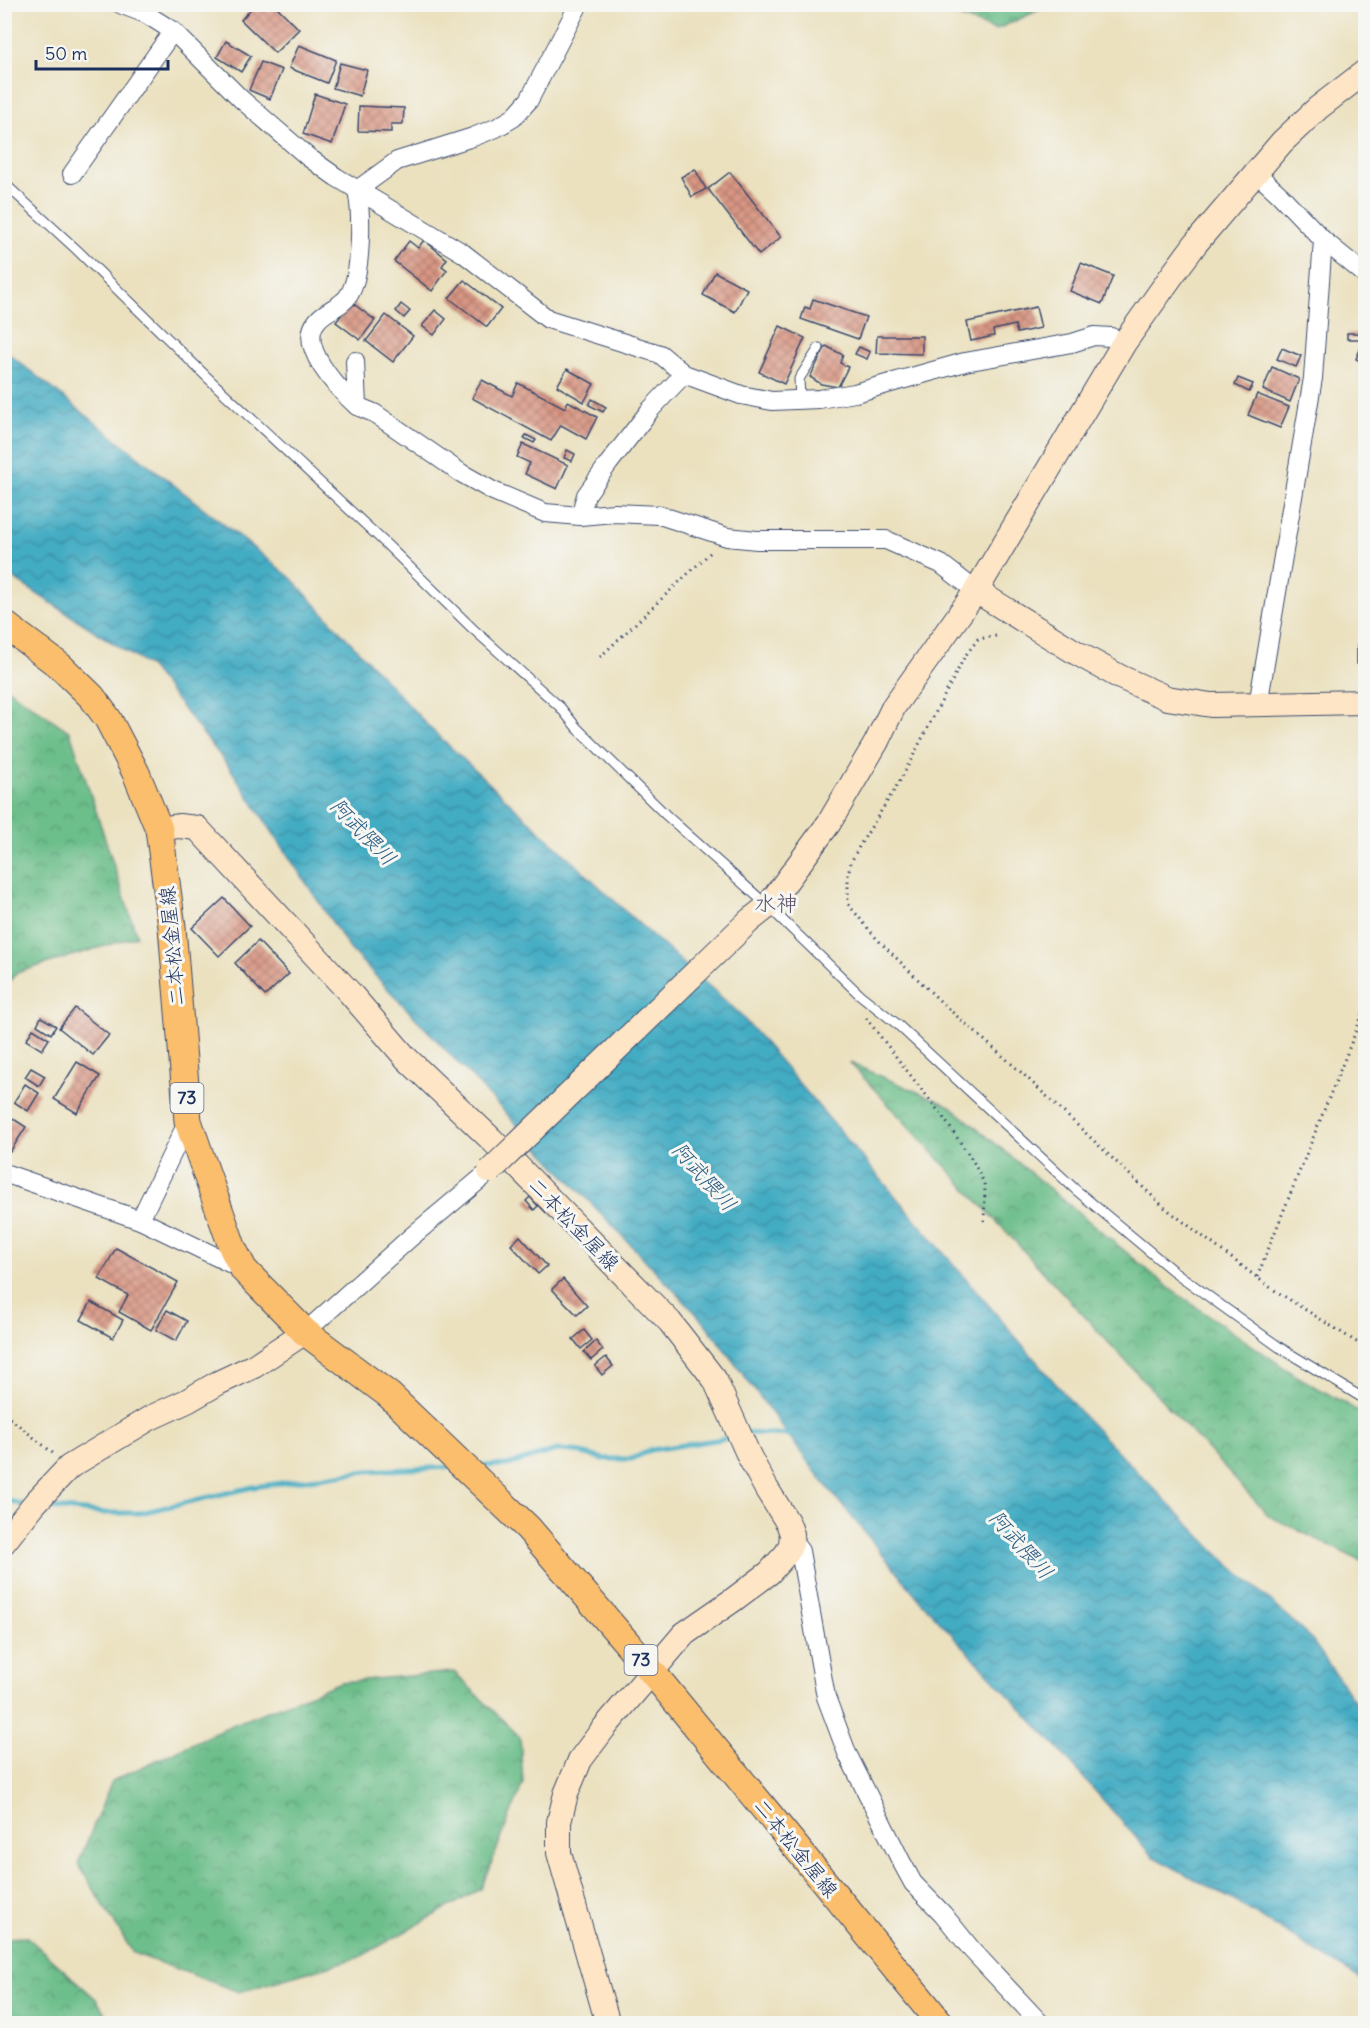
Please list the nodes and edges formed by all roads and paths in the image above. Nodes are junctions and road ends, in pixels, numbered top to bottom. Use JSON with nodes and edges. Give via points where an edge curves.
{"nodes":[{"id":1,"x":120,"y":4,"type":"edge"},
{"id":2,"x":579,"y":4,"type":"edge"},
{"id":3,"x":173,"y":31,"type":"junction"},
{"id":4,"x":1365,"y":71,"type":"edge"},
{"id":5,"x":1255,"y":172,"type":"junction"},
{"id":6,"x":72,"y":174,"type":"dead end"},
{"id":7,"x":4,"y":183,"type":"edge"},
{"id":8,"x":357,"y":190,"type":"junction"},
{"id":9,"x":1323,"y":240,"type":"junction"},
{"id":10,"x":1365,"y":275,"type":"edge"},
{"id":11,"x":1124,"y":343,"type":"junction"},
{"id":12,"x":819,"y":348,"type":"dead end"},
{"id":13,"x":355,"y":361,"type":"dead end"},
{"id":14,"x":684,"y":374,"type":"junction"},
{"id":15,"x":800,"y":399,"type":"junction"},
{"id":16,"x":357,"y":406,"type":"junction"},
{"id":17,"x":580,"y":516,"type":"junction"},
{"id":18,"x":727,"y":537,"type":"junction"},
{"id":19,"x":976,"y":591,"type":"junction"},
{"id":20,"x":4,"y":624,"type":"edge"},
{"id":21,"x":996,"y":636,"type":"dead end"},
{"id":22,"x":600,"y":657,"type":"dead end"},
{"id":23,"x":1365,"y":702,"type":"edge"},
{"id":24,"x":1258,"y":705,"type":"junction"},
{"id":25,"x":159,"y":829,"type":"junction"},
{"id":26,"x":768,"y":906,"type":"junction"},
{"id":27,"x":859,"y":994,"type":"junction"},
{"id":28,"x":1365,"y":1006,"type":"edge"},
{"id":29,"x":188,"y":1121,"type":"junction"},
{"id":30,"x":489,"y":1171,"type":"joint"},
{"id":31,"x":4,"y":1173,"type":"edge"},
{"id":32,"x":140,"y":1220,"type":"junction"},
{"id":33,"x":984,"y":1225,"type":"dead end"},
{"id":34,"x":243,"y":1270,"type":"junction"},
{"id":35,"x":1257,"y":1277,"type":"junction"},
{"id":36,"x":305,"y":1332,"type":"junction"},
{"id":37,"x":1365,"y":1348,"type":"edge"},
{"id":38,"x":1365,"y":1400,"type":"edge"},
{"id":39,"x":4,"y":1416,"type":"edge"},
{"id":40,"x":69,"y":1467,"type":"junction"},
{"id":41,"x":4,"y":1542,"type":"edge"},
{"id":42,"x":791,"y":1544,"type":"junction"},
{"id":43,"x":652,"y":1672,"type":"junction"},
{"id":44,"x":608,"y":2024,"type":"edge"},
{"id":45,"x":941,"y":2024,"type":"edge"},
{"id":46,"x":1041,"y":2024,"type":"edge"}],
"edges":[{"from":1,"to":3,"type":"street"},
{"from":2,"to":8,"type":"street","via":[[529,100],[513,118],[473,137],[397,161]]},
{"from":3,"to":6,"type":"street"},
{"from":3,"to":8,"type":"street","via":[[308,158]]},
{"from":4,"to":5,"type":"street","via":[[1318,108]]},
{"from":5,"to":9,"type":"street"},
{"from":5,"to":11,"type":"street","via":[[1196,243]]},
{"from":7,"to":26,"type":"lane","via":[[560,707],[666,816]]},
{"from":8,"to":14,"type":"street","via":[[463,253],[548,319],[660,354]]},
{"from":8,"to":16,"type":"street","via":[[361,208],[353,284],[343,302],[318,320],[311,340],[331,378]]},
{"from":9,"to":10,"type":"street"},
{"from":9,"to":24,"type":"street","via":[[1313,378]]},
{"from":11,"to":15,"type":"street","via":[[1094,336],[965,362],[855,393]]},
{"from":11,"to":19,"type":"street"},
{"from":12,"to":15,"type":"lane","via":[[799,379]]},
{"from":13,"to":16,"type":"street"},
{"from":14,"to":15,"type":"street","via":[[741,395]]},
{"from":14,"to":17,"type":"street","via":[[609,463],[586,495]]},
{"from":16,"to":17,"type":"street","via":[[374,412],[493,491],[545,513]]},
{"from":17,"to":18,"type":"street","via":[[659,515]]},
{"from":18,"to":19,"type":"street","via":[[886,540],[941,564]]},
{"from":18,"to":22,"type":"path"},
{"from":19,"to":24,"type":"street","via":[[1075,652],[1167,698],[1211,705]]},
{"from":19,"to":26,"type":"street","via":[[894,706],[829,823]]},
{"from":20,"to":25,"type":"main road","name":"二本松金屋線","number":"73","via":[[60,666],[92,697],[131,764]]},
{"from":21,"to":35,"type":"path","via":[[978,639],[965,656],[901,779],[860,845],[848,874],[848,904],[876,938],[943,1004],[1155,1200]]},
{"from":23,"to":24,"type":"street"},
{"from":25,"to":29,"type":"main road","name":"二本松金屋線","number":"73","via":[[172,927]]},
{"from":25,"to":42,"type":"street","name":"二本松金屋線","via":[[197,828],[406,1058],[670,1322],[715,1380],[749,1456],[788,1523]]},
{"from":26,"to":27,"type":"lane"},
{"from":26,"to":30,"type":"street","bridge":true},
{"from":27,"to":33,"type":"path","via":[[857,1006],[973,1161],[986,1192]]},
{"from":27,"to":38,"type":"lane","via":[[897,1024],[1076,1190],[1172,1270],[1279,1347]]},
{"from":28,"to":35,"type":"path"},
{"from":29,"to":32,"type":"street"},
{"from":29,"to":34,"type":"main road","name":"二本松金屋線","number":"73"},
{"from":30,"to":36,"type":"street"},
{"from":31,"to":32,"type":"street"},
{"from":32,"to":34,"type":"street"},
{"from":34,"to":36,"type":"main road","name":"二本松金屋線","number":"73"},
{"from":35,"to":37,"type":"path"},
{"from":36,"to":40,"type":"street","via":[[254,1366],[150,1418]]},
{"from":36,"to":43,"type":"main road","name":"二本松金屋線","number":"73","via":[[389,1395],[528,1528]]},
{"from":39,"to":40,"type":"path"},
{"from":40,"to":41,"type":"street"},
{"from":42,"to":43,"type":"street","number":"73","via":[[769,1572],[684,1634]]},
{"from":42,"to":46,"type":"street","via":[[800,1551],[826,1697],[846,1753],[901,1861],[913,1883]]},
{"from":43,"to":44,"type":"street","via":[[580,1760],[559,1822],[559,1853]]},
{"from":43,"to":45,"type":"main road","name":"二本松金屋線","number":"73"}]}
